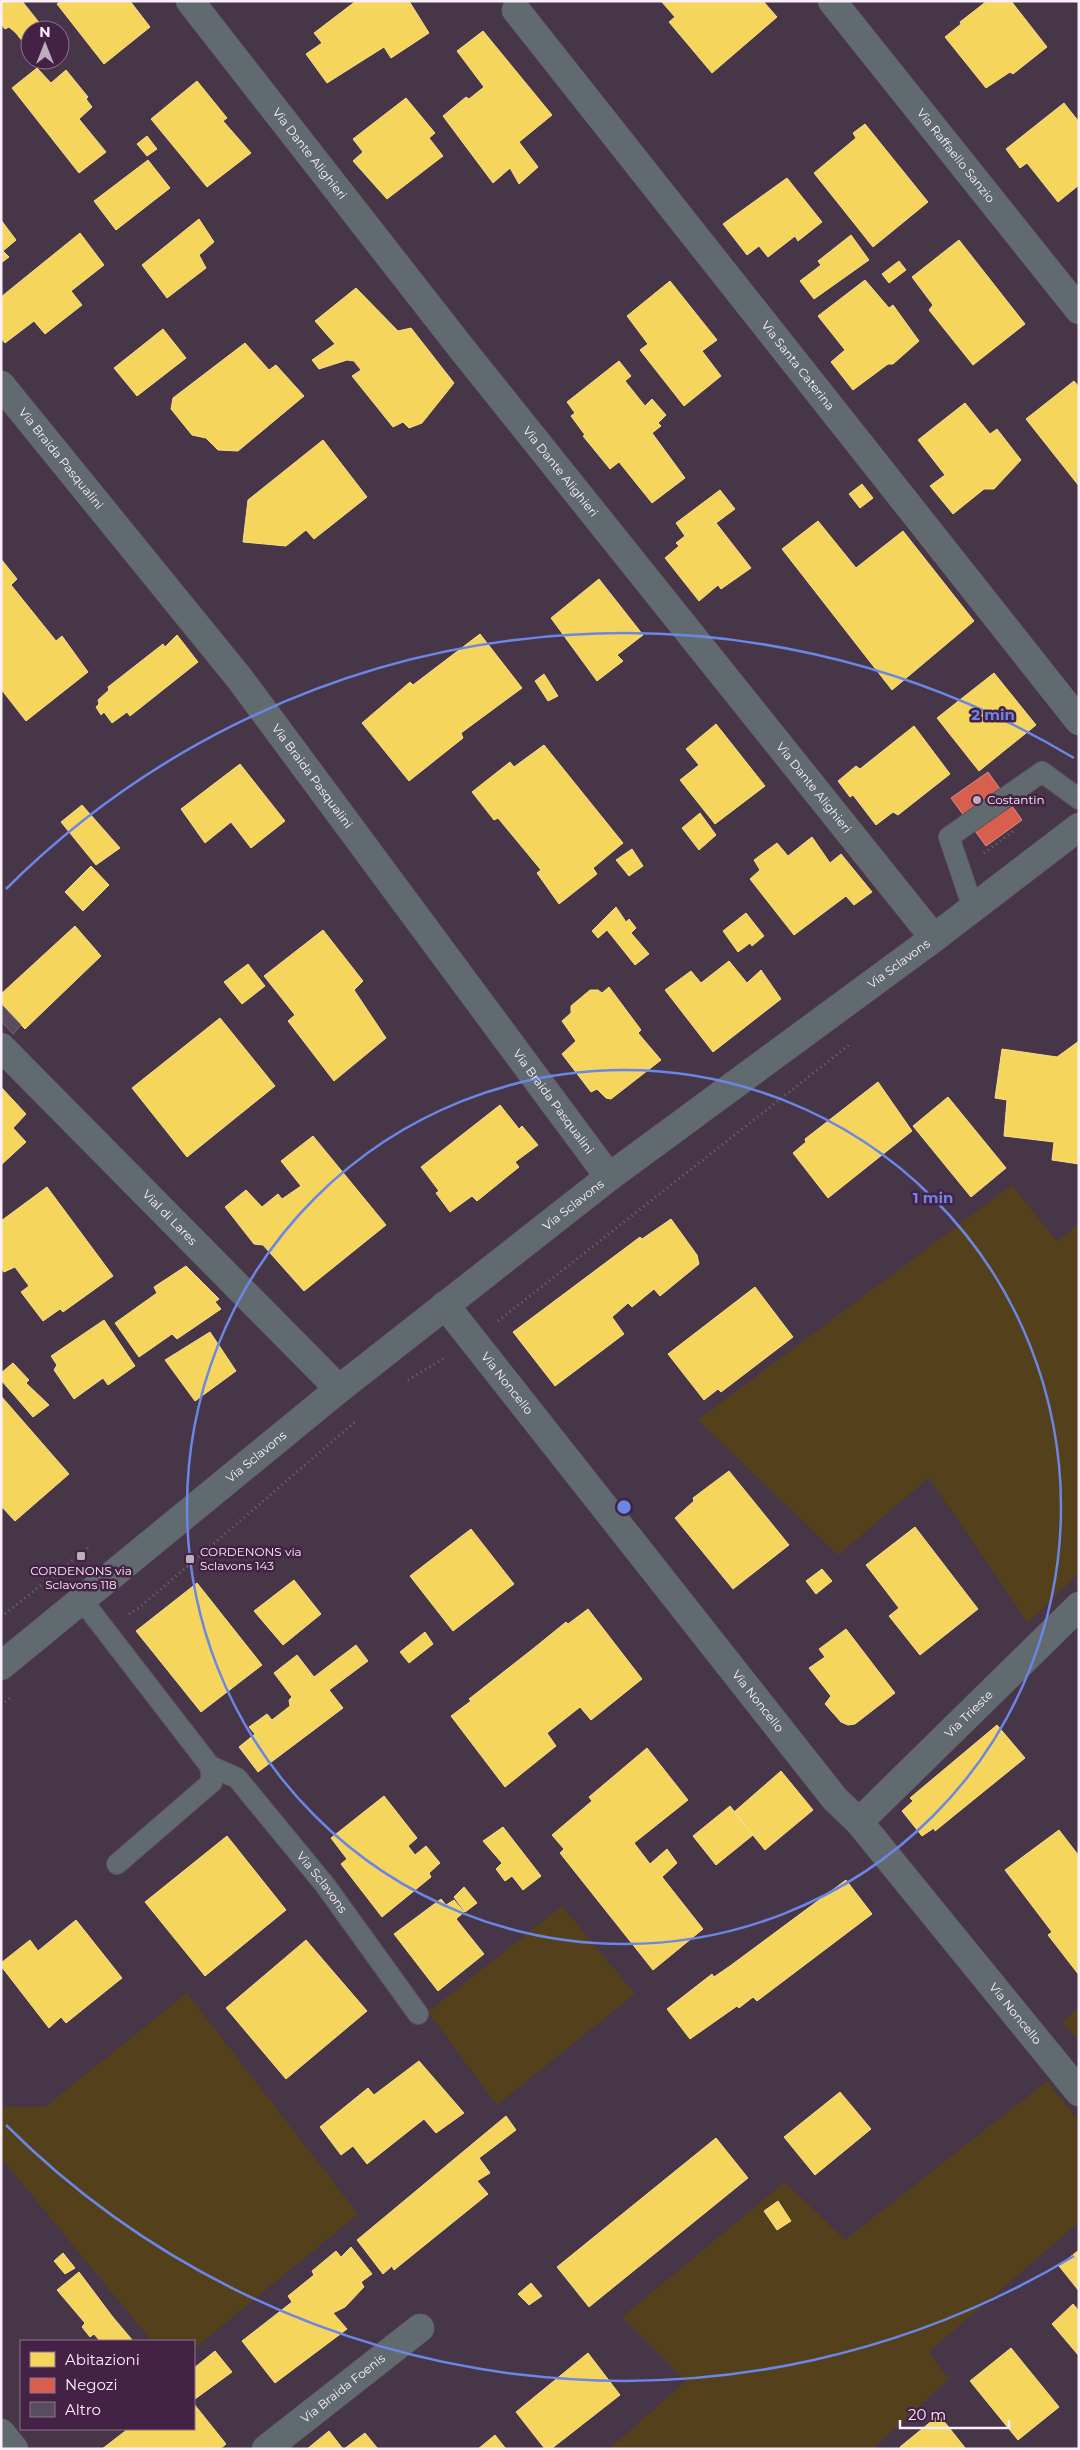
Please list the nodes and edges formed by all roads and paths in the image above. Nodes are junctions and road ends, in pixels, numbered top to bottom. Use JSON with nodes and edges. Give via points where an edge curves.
{"nodes":[{"id":1,"x":190,"y":1,"type":"edge"},
{"id":2,"x":832,"y":1,"type":"edge"},
{"id":3,"x":516,"y":10,"type":"dead end"},
{"id":4,"x":1079,"y":310,"type":"edge"},
{"id":5,"x":1,"y":385,"type":"edge"},
{"id":6,"x":1079,"y":721,"type":"edge"},
{"id":7,"x":1079,"y":799,"type":"edge"},
{"id":8,"x":1079,"y":827,"type":"edge"},
{"id":9,"x":973,"y":908,"type":"junction"},
{"id":10,"x":934,"y":938,"type":"junction"},
{"id":11,"x":854,"y":1040,"type":"dead end"},
{"id":12,"x":1,"y":1047,"type":"edge"},
{"id":13,"x":609,"y":1178,"type":"junction"},
{"id":14,"x":445,"y":1305,"type":"junction"},
{"id":15,"x":474,"y":1341,"type":"junction"},
{"id":16,"x":404,"y":1382,"type":"dead end"},
{"id":17,"x":339,"y":1389,"type":"junction"},
{"id":18,"x":360,"y":1418,"type":"dead end"},
{"id":19,"x":82,"y":1600,"type":"junction"},
{"id":20,"x":1079,"y":1606,"type":"edge"},
{"id":21,"x":104,"y":1629,"type":"junction"},
{"id":22,"x":1,"y":1666,"type":"edge"},
{"id":23,"x":16,"y":1693,"type":"dead end"},
{"id":24,"x":1,"y":1705,"type":"edge"},
{"id":25,"x":210,"y":1766,"type":"junction"},
{"id":26,"x":859,"y":1822,"type":"junction"},
{"id":27,"x":117,"y":1864,"type":"dead end"},
{"id":28,"x":418,"y":2014,"type":"dead end"},
{"id":29,"x":1079,"y":2092,"type":"edge"},
{"id":30,"x":420,"y":2328,"type":"dead end"},
{"id":31,"x":1,"y":2433,"type":"edge"},
{"id":32,"x":14,"y":2449,"type":"edge"},
{"id":33,"x":266,"y":2449,"type":"edge"}],
"edges":[{"from":1,"to":10,"type":"street","name":"Via Dante Alighieri","via":[[462,349]]},
{"from":2,"to":4,"type":"street","name":"Via Raffaello Sanzio"},
{"from":3,"to":6,"type":"street","name":"Via Santa Caterina"},
{"from":5,"to":13,"type":"street","name":"Via Braida Pasqualini","via":[[240,679]]},
{"from":7,"to":9,"type":"lane","via":[[1042,772],[949,837]]},
{"from":8,"to":9,"type":"street","name":"Via Sclavons"},
{"from":9,"to":10,"type":"street","name":"Via Sclavons"},
{"from":10,"to":13,"type":"street","name":"Via Sclavons"},
{"from":11,"to":15,"type":"path"},
{"from":12,"to":17,"type":"street","name":"Vial di Lares"},
{"from":13,"to":14,"type":"street","name":"Via Sclavons"},
{"from":14,"to":15,"type":"street","name":"Via Noncello"},
{"from":14,"to":17,"type":"street","name":"Via Sclavons"},
{"from":15,"to":16,"type":"path"},
{"from":15,"to":26,"type":"street","name":"Via Noncello","via":[[835,1799]]},
{"from":17,"to":19,"type":"street","name":"Via Sclavons"},
{"from":18,"to":21,"type":"path","via":[[140,1607]]},
{"from":19,"to":21,"type":"lane","name":"Via Sclavons"},
{"from":19,"to":22,"type":"street","name":"Via Sclavons"},
{"from":20,"to":26,"type":"street","name":"Via Trieste"},
{"from":21,"to":25,"type":"lane","name":"Via Sclavons"},
{"from":23,"to":24,"type":"path"},
{"from":25,"to":27,"type":"lane","via":[[212,1782]]},
{"from":25,"to":28,"type":"lane","name":"Via Sclavons","via":[[237,1778],[325,1885]]},
{"from":26,"to":29,"type":"street","name":"Via Noncello"},
{"from":30,"to":33,"type":"street","name":"Via Braida Foenis"},
{"from":31,"to":32,"type":"street"}]}
